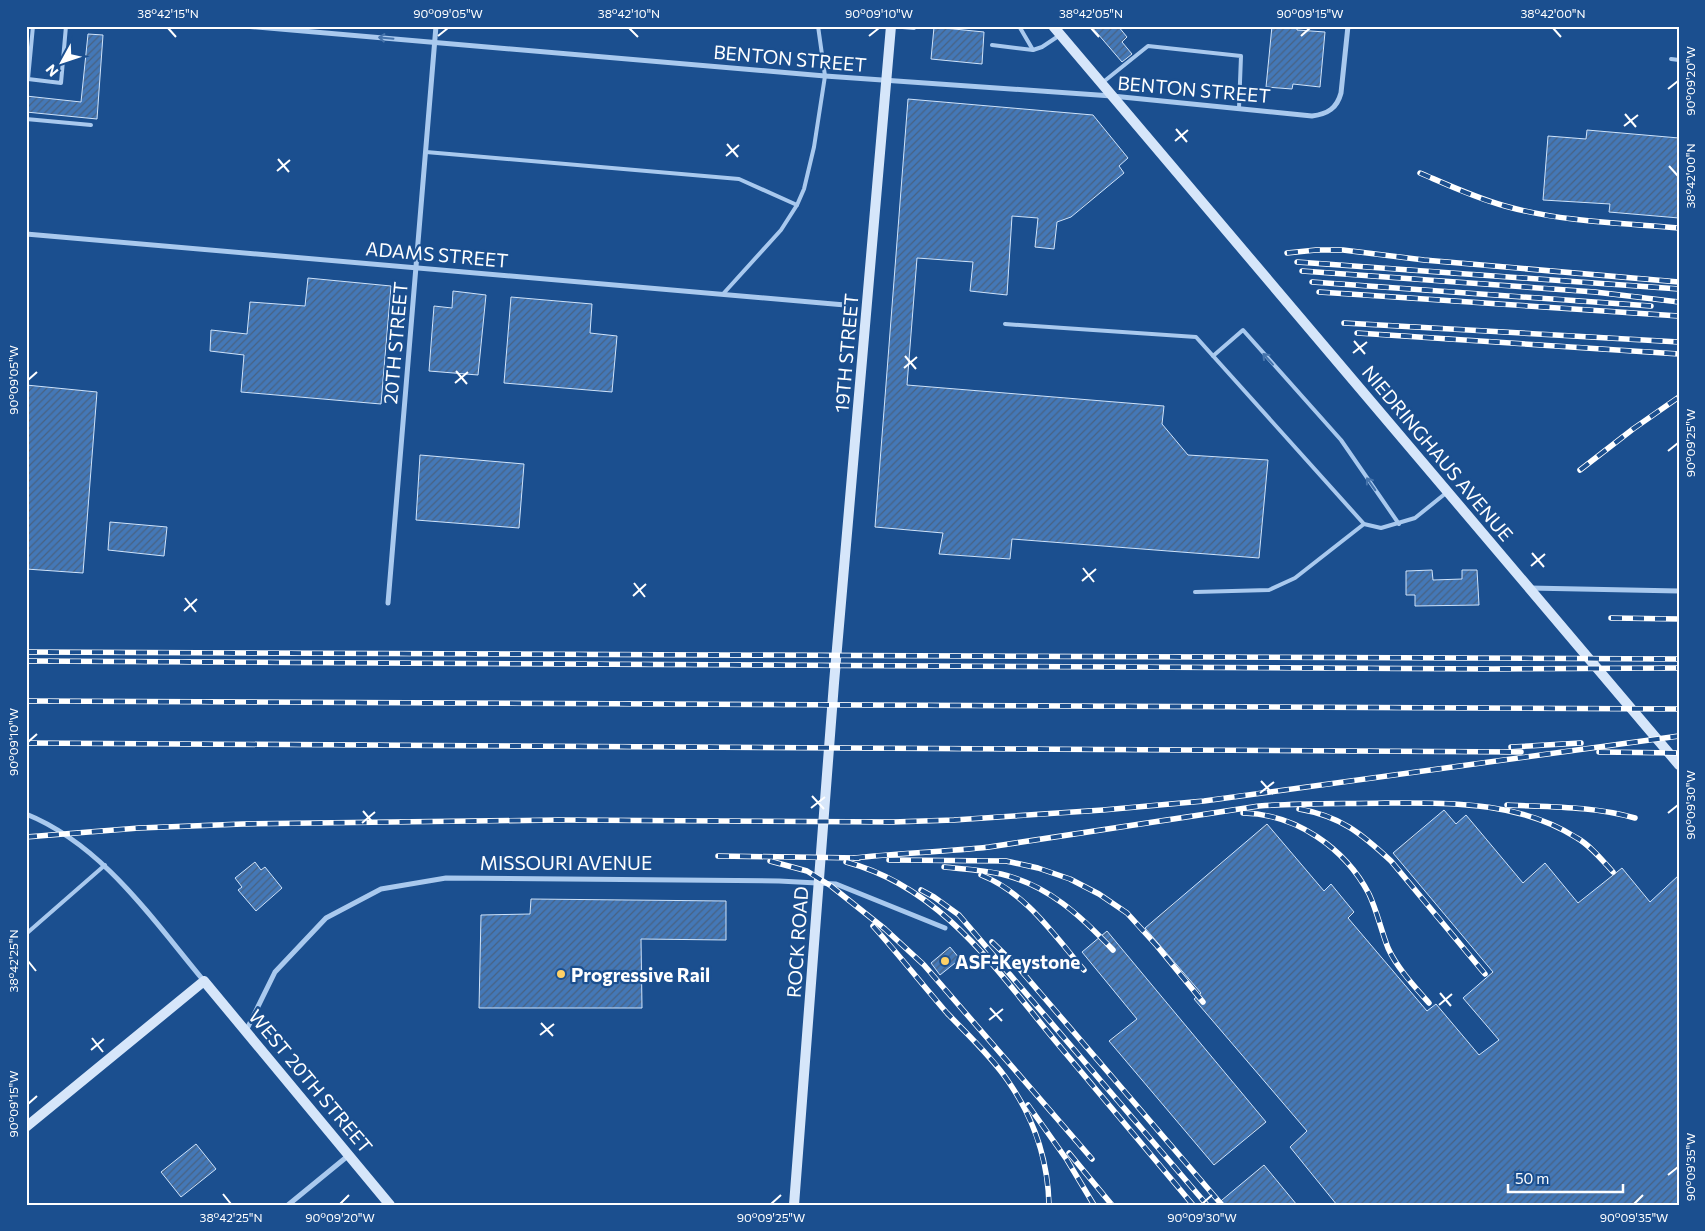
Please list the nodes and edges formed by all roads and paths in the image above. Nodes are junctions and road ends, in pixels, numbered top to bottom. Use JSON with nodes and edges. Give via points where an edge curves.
{"nodes":[{"id":1,"x":33,"y":26,"type":"edge"},
{"id":2,"x":66,"y":26,"type":"edge"},
{"id":3,"x":244,"y":26,"type":"edge"},
{"id":4,"x":436,"y":26,"type":"edge"},
{"id":5,"x":818,"y":26,"type":"edge"},
{"id":6,"x":891,"y":26,"type":"edge"},
{"id":7,"x":915,"y":26,"type":"edge"},
{"id":8,"x":1019,"y":26,"type":"edge"},
{"id":9,"x":1052,"y":26,"type":"edge"},
{"id":10,"x":1348,"y":26,"type":"edge"},
{"id":11,"x":279,"y":28,"type":"edge"},
{"id":12,"x":1060,"y":34,"type":"junction"},
{"id":13,"x":435,"y":42,"type":"junction"},
{"id":14,"x":992,"y":46,"type":"dead end"},
{"id":15,"x":1033,"y":50,"type":"junction"},
{"id":16,"x":1671,"y":59,"type":"dead end"},
{"id":17,"x":1679,"y":60,"type":"edge"},
{"id":18,"x":825,"y":76,"type":"junction"},
{"id":19,"x":887,"y":81,"type":"junction"},
{"id":20,"x":1102,"y":84,"type":"junction"},
{"id":21,"x":1112,"y":96,"type":"junction"},
{"id":22,"x":1239,"y":108,"type":"junction"},
{"id":23,"x":26,"y":119,"type":"edge"},
{"id":24,"x":91,"y":125,"type":"dead end"},
{"id":25,"x":426,"y":152,"type":"junction"},
{"id":26,"x":797,"y":205,"type":"junction"},
{"id":27,"x":26,"y":234,"type":"edge"},
{"id":28,"x":417,"y":267,"type":"junction"},
{"id":29,"x":723,"y":294,"type":"junction"},
{"id":30,"x":845,"y":305,"type":"dead end"},
{"id":31,"x":1004,"y":324,"type":"dead end"},
{"id":32,"x":1213,"y":356,"type":"junction"},
{"id":33,"x":1448,"y":491,"type":"junction"},
{"id":34,"x":1364,"y":524,"type":"junction"},
{"id":35,"x":1399,"y":524,"type":"junction"},
{"id":36,"x":1529,"y":588,"type":"junction"},
{"id":37,"x":1679,"y":591,"type":"edge"},
{"id":38,"x":1195,"y":592,"type":"dead end"},
{"id":39,"x":388,"y":603,"type":"dead end"},
{"id":40,"x":834,"y":682,"type":"joint"},
{"id":41,"x":1679,"y":765,"type":"edge"},
{"id":42,"x":26,"y":814,"type":"edge"},
{"id":43,"x":104,"y":865,"type":"junction"},
{"id":44,"x":945,"y":928,"type":"dead end"},
{"id":45,"x":26,"y":934,"type":"edge"},
{"id":46,"x":204,"y":981,"type":"junction"},
{"id":47,"x":246,"y":1031,"type":"junction"},
{"id":48,"x":26,"y":1127,"type":"edge"},
{"id":49,"x":349,"y":1155,"type":"junction"},
{"id":50,"x":288,"y":1205,"type":"edge"},
{"id":51,"x":390,"y":1205,"type":"edge"},
{"id":52,"x":794,"y":1205,"type":"edge"}],
"edges":[{"from":1,"to":2,"type":"lane","via":[[28,79],[60,83]]},
{"from":3,"to":11,"type":"street","name":"BENTON STREET"},
{"from":4,"to":13,"type":"street","name":"20TH STREET"},
{"from":5,"to":18,"type":"lane"},
{"from":6,"to":7,"type":"lane"},
{"from":6,"to":19,"type":"street","name":"19TH STREET"},
{"from":8,"to":15,"type":"lane"},
{"from":9,"to":12,"type":"street","name":"NIEDRINGHAUS AVENUE"},
{"from":10,"to":22,"type":"street","name":"BENTON STREET","via":[[1341,92],[1333,109],[1323,115],[1312,116]]},
{"from":13,"to":11,"type":"street","name":"BENTON STREET","one_way":true},
{"from":12,"to":15,"type":"lane"},
{"from":12,"to":20,"type":"street","name":"NIEDRINGHAUS AVENUE"},
{"from":13,"to":18,"type":"street","name":"BENTON STREET"},
{"from":13,"to":25,"type":"street","name":"20TH STREET"},
{"from":14,"to":15,"type":"lane"},
{"from":16,"to":17,"type":"lane"},
{"from":18,"to":19,"type":"street","name":"BENTON STREET"},
{"from":18,"to":26,"type":"lane","via":[[809,172]]},
{"from":19,"to":21,"type":"street","name":"BENTON STREET"},
{"from":19,"to":40,"type":"street","name":"19TH STREET"},
{"from":20,"to":21,"type":"street","name":"NIEDRINGHAUS AVENUE"},
{"from":20,"to":22,"type":"lane","via":[[1148,46],[1241,56]]},
{"from":21,"to":22,"type":"street","name":"BENTON STREET"},
{"from":21,"to":33,"type":"street","name":"NIEDRINGHAUS AVENUE"},
{"from":23,"to":24,"type":"lane"},
{"from":25,"to":26,"type":"lane","via":[[739,179]]},
{"from":25,"to":28,"type":"street","name":"20TH STREET"},
{"from":26,"to":29,"type":"lane","via":[[781,230]]},
{"from":27,"to":28,"type":"street","name":"ADAMS STREET"},
{"from":28,"to":29,"type":"street","name":"ADAMS STREET"},
{"from":28,"to":39,"type":"street","name":"20TH STREET"},
{"from":29,"to":30,"type":"street","name":"ADAMS STREET"},
{"from":31,"to":32,"type":"lane","via":[[1196,337]]},
{"from":32,"to":34,"type":"lane"},
{"from":35,"to":32,"type":"lane","one_way":true,"via":[[1341,440],[1243,330]]},
{"from":33,"to":35,"type":"lane","via":[[1415,518]]},
{"from":33,"to":36,"type":"street","name":"NIEDRINGHAUS AVENUE"},
{"from":34,"to":35,"type":"lane","via":[[1381,528]]},
{"from":34,"to":38,"type":"lane","via":[[1295,578],[1269,590]]},
{"from":36,"to":37,"type":"street"},
{"from":36,"to":41,"type":"street","name":"NIEDRINGHAUS AVENUE"},
{"from":40,"to":52,"type":"street","name":"ROCK ROAD"},
{"from":42,"to":43,"type":"street","via":[[63,833]]},
{"from":43,"to":45,"type":"lane"},
{"from":43,"to":46,"type":"street"},
{"from":44,"to":47,"type":"street","name":"MISSOURI AVENUE","via":[[836,884],[446,878],[381,889],[326,918],[275,972]]},
{"from":46,"to":47,"type":"street","name":"WEST 20TH STREET"},
{"from":46,"to":48,"type":"street"},
{"from":47,"to":49,"type":"street","name":"WEST 20TH STREET"},
{"from":49,"to":50,"type":"street"},
{"from":49,"to":51,"type":"street","name":"WEST 20TH STREET"}]}
